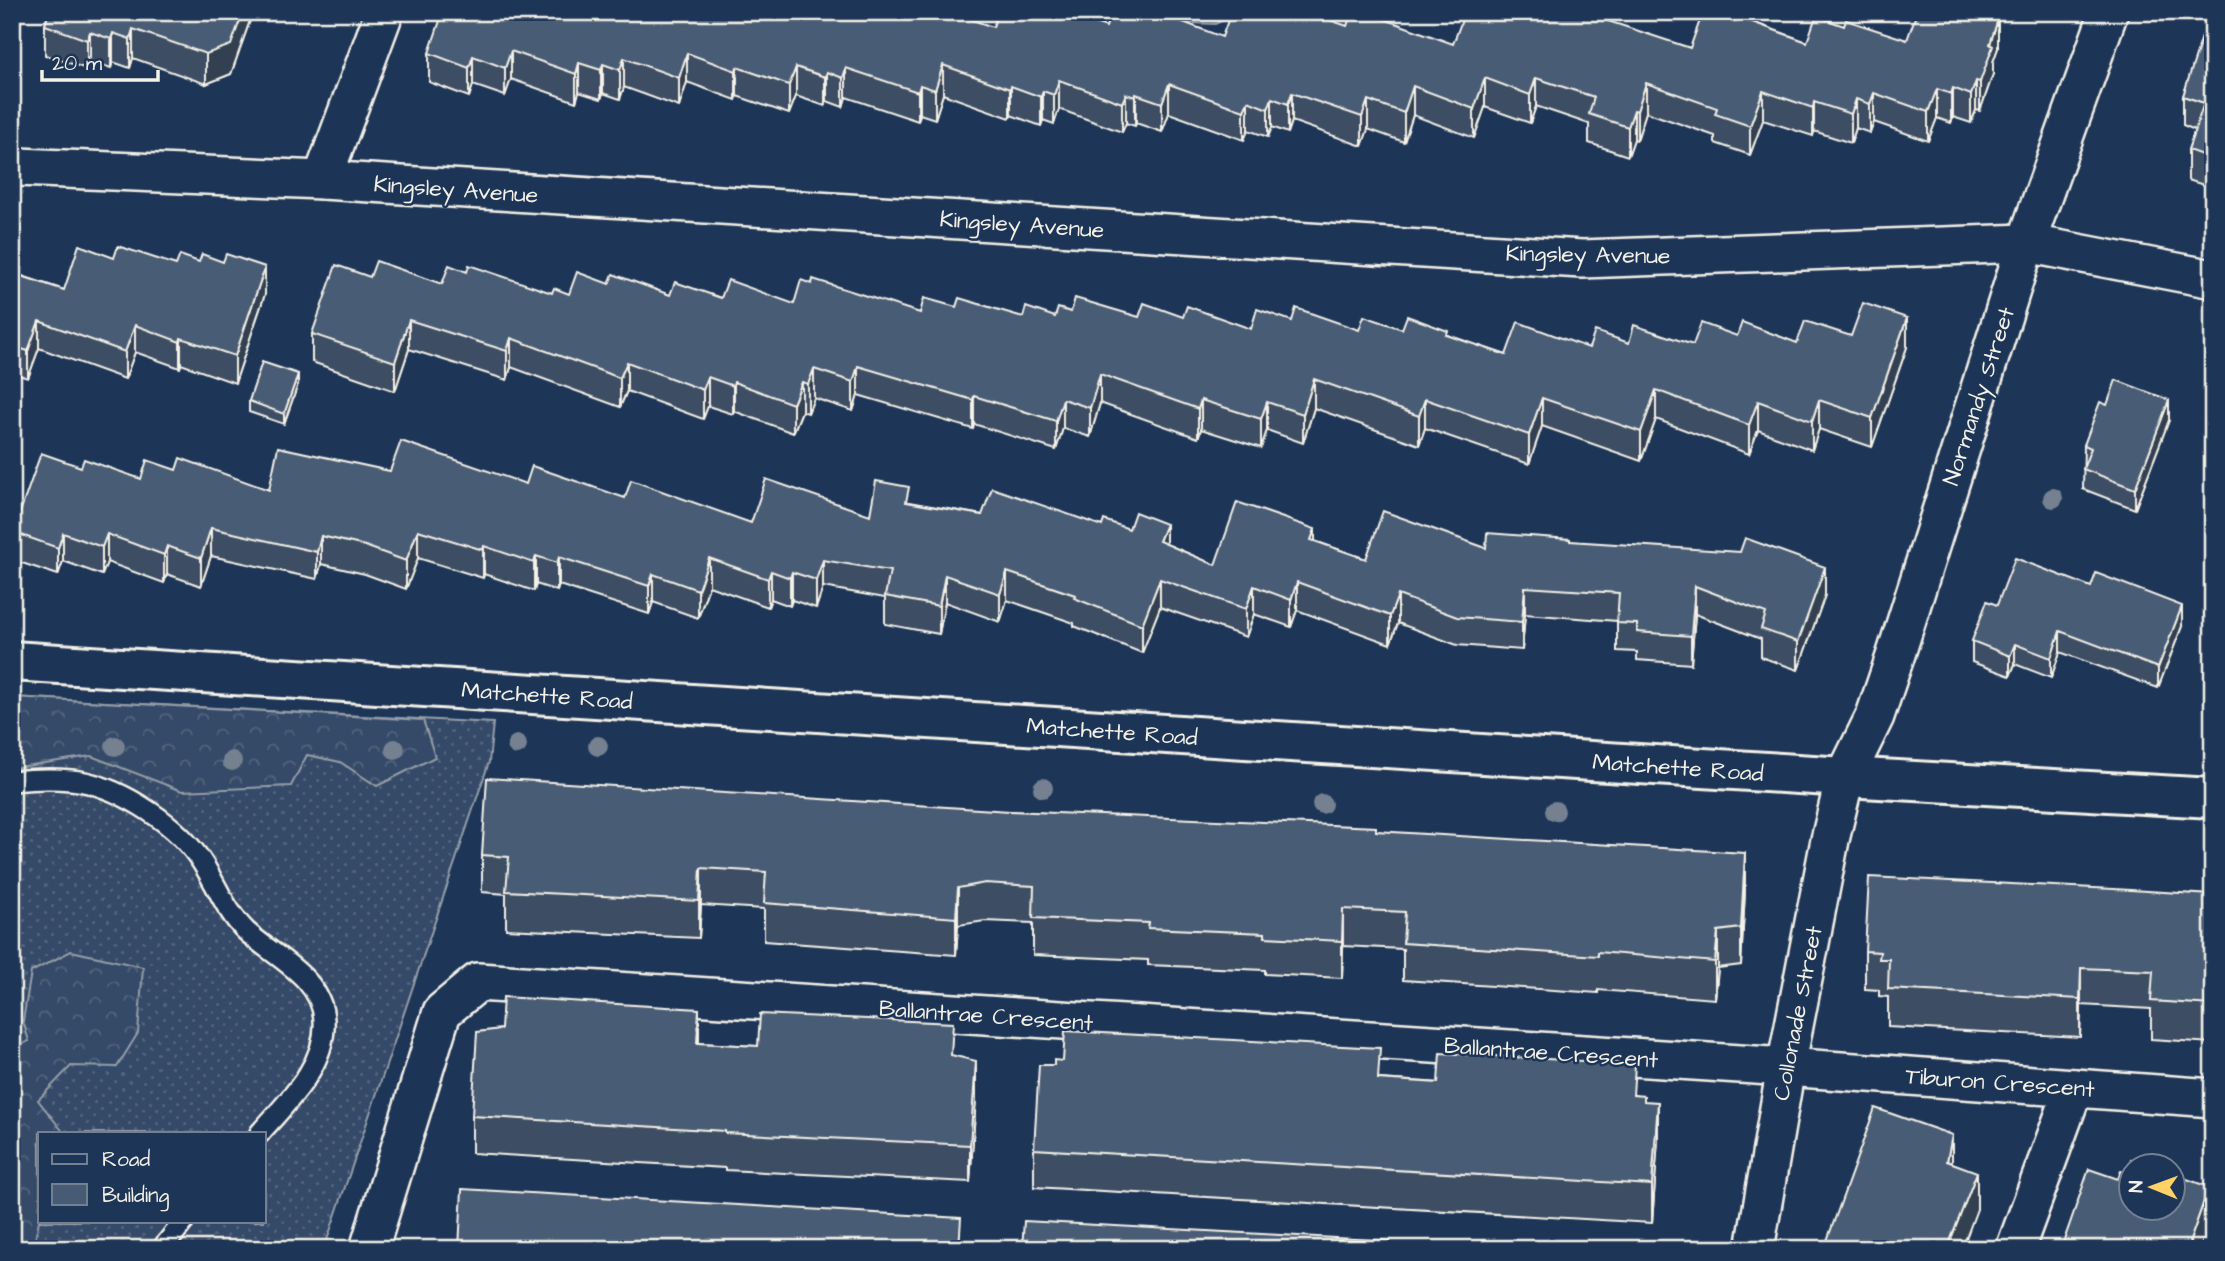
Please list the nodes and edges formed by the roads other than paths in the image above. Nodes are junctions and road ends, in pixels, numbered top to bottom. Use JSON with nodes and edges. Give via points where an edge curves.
{"nodes":[{"id":1,"x":2109,"y":12,"type":"edge"},
{"id":2,"x":384,"y":13,"type":"edge"},
{"id":3,"x":18,"y":167,"type":"dead end"},
{"id":4,"x":323,"y":180,"type":"junction"},
{"id":5,"x":2026,"y":243,"type":"junction"},
{"id":6,"x":2213,"y":279,"type":"edge"},
{"id":7,"x":12,"y":660,"type":"edge"},
{"id":8,"x":1845,"y":778,"type":"junction"},
{"id":9,"x":12,"y":781,"type":"edge"},
{"id":10,"x":2213,"y":798,"type":"edge"},
{"id":11,"x":1786,"y":1067,"type":"junction"},
{"id":12,"x":2074,"y":1088,"type":"junction"},
{"id":13,"x":2213,"y":1098,"type":"edge"},
{"id":14,"x":261,"y":1132,"type":"edge"},
{"id":15,"x":183,"y":1222,"type":"edge"},
{"id":16,"x":162,"y":1249,"type":"edge"},
{"id":17,"x":369,"y":1249,"type":"edge"},
{"id":18,"x":1755,"y":1249,"type":"edge"},
{"id":19,"x":2015,"y":1249,"type":"edge"}],
"edges":[{"from":1,"to":5,"type":"street","name":"Normandy Street"},
{"from":2,"to":4,"type":"street"},
{"from":3,"to":4,"type":"street","name":"Kingsley Avenue"},
{"from":4,"to":5,"type":"street","name":"Kingsley Avenue","via":[[1582,259]]},
{"from":5,"to":6,"type":"street","name":"Kingsley Avenue"},
{"from":5,"to":8,"type":"street","name":"Normandy Street","via":[[1895,657],[1875,716]]},
{"from":7,"to":8,"type":"street","name":"Matchette Road"},
{"from":8,"to":10,"type":"street","name":"Matchette Road"},
{"from":8,"to":11,"type":"street","name":"Collonade Street"},
{"from":9,"to":14,"type":"lane","via":[[73,780],[111,790],[147,810],[195,853],[246,930],[316,990],[324,1021],[315,1062],[298,1090]]},
{"from":11,"to":12,"type":"street","name":"Tiburon Crescent"},
{"from":11,"to":17,"type":"street","name":"Ballantrae Crescent","via":[[478,982],[442,1012]]},
{"from":11,"to":18,"type":"street","name":"Collonade Street"},
{"from":12,"to":13,"type":"street","name":"Tiburon Crescent"},
{"from":12,"to":19,"type":"street"},
{"from":15,"to":16,"type":"lane"}]}
